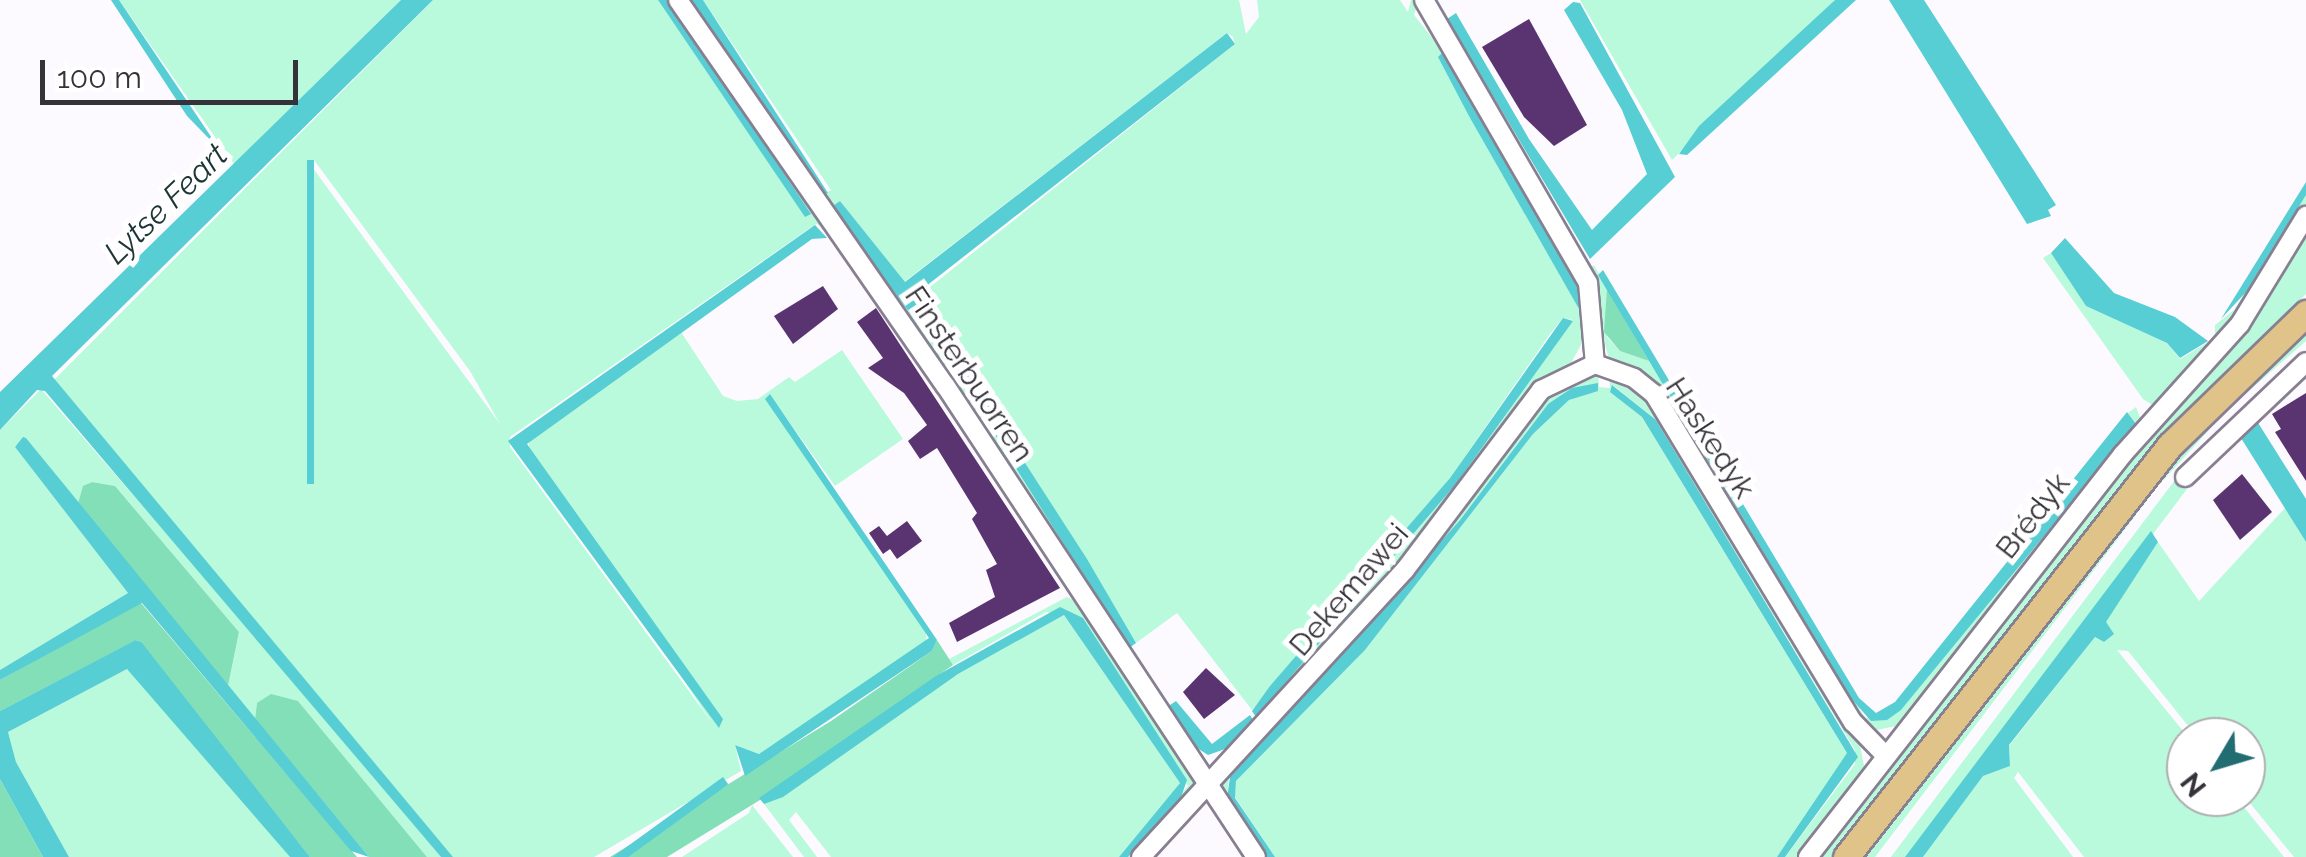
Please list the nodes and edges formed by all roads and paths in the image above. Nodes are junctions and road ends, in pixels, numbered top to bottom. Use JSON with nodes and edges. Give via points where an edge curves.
{"nodes":[{"id":1,"x":678,"y":0,"type":"edge"},
{"id":2,"x":1424,"y":0,"type":"edge"},
{"id":3,"x":2306,"y":216,"type":"edge"},
{"id":4,"x":2306,"y":313,"type":"edge"},
{"id":5,"x":2306,"y":362,"type":"edge"},
{"id":6,"x":1595,"y":364,"type":"junction"},
{"id":7,"x":2185,"y":477,"type":"dead end"},
{"id":8,"x":1885,"y":755,"type":"junction"},
{"id":9,"x":1206,"y":784,"type":"junction"},
{"id":10,"x":1141,"y":857,"type":"edge"},
{"id":11,"x":1256,"y":857,"type":"edge"},
{"id":12,"x":1808,"y":857,"type":"edge"},
{"id":13,"x":1846,"y":857,"type":"edge"}],
"edges":[{"from":1,"to":9,"type":"street","name":"Finsterbuorren","via":[[946,386]]},
{"from":2,"to":6,"type":"street","via":[[1588,283]]},
{"from":3,"to":8,"type":"street","name":"Brédyk","via":[[2240,324],[2122,454]]},
{"from":4,"to":13,"type":"main road","name":"Brédyk","via":[[2170,445]]},
{"from":5,"to":7,"type":"street"},
{"from":6,"to":8,"type":"street","name":"Haskedyk","via":[[1634,378],[1654,394],[1853,722]]},
{"from":6,"to":9,"type":"street","name":"Dekemawei","via":[[1541,390],[1414,559]]},
{"from":8,"to":12,"type":"street","name":"Brédyk"},
{"from":9,"to":10,"type":"street","name":"Dekemawei"},
{"from":9,"to":11,"type":"street","name":"Finsterbuorren"}]}
